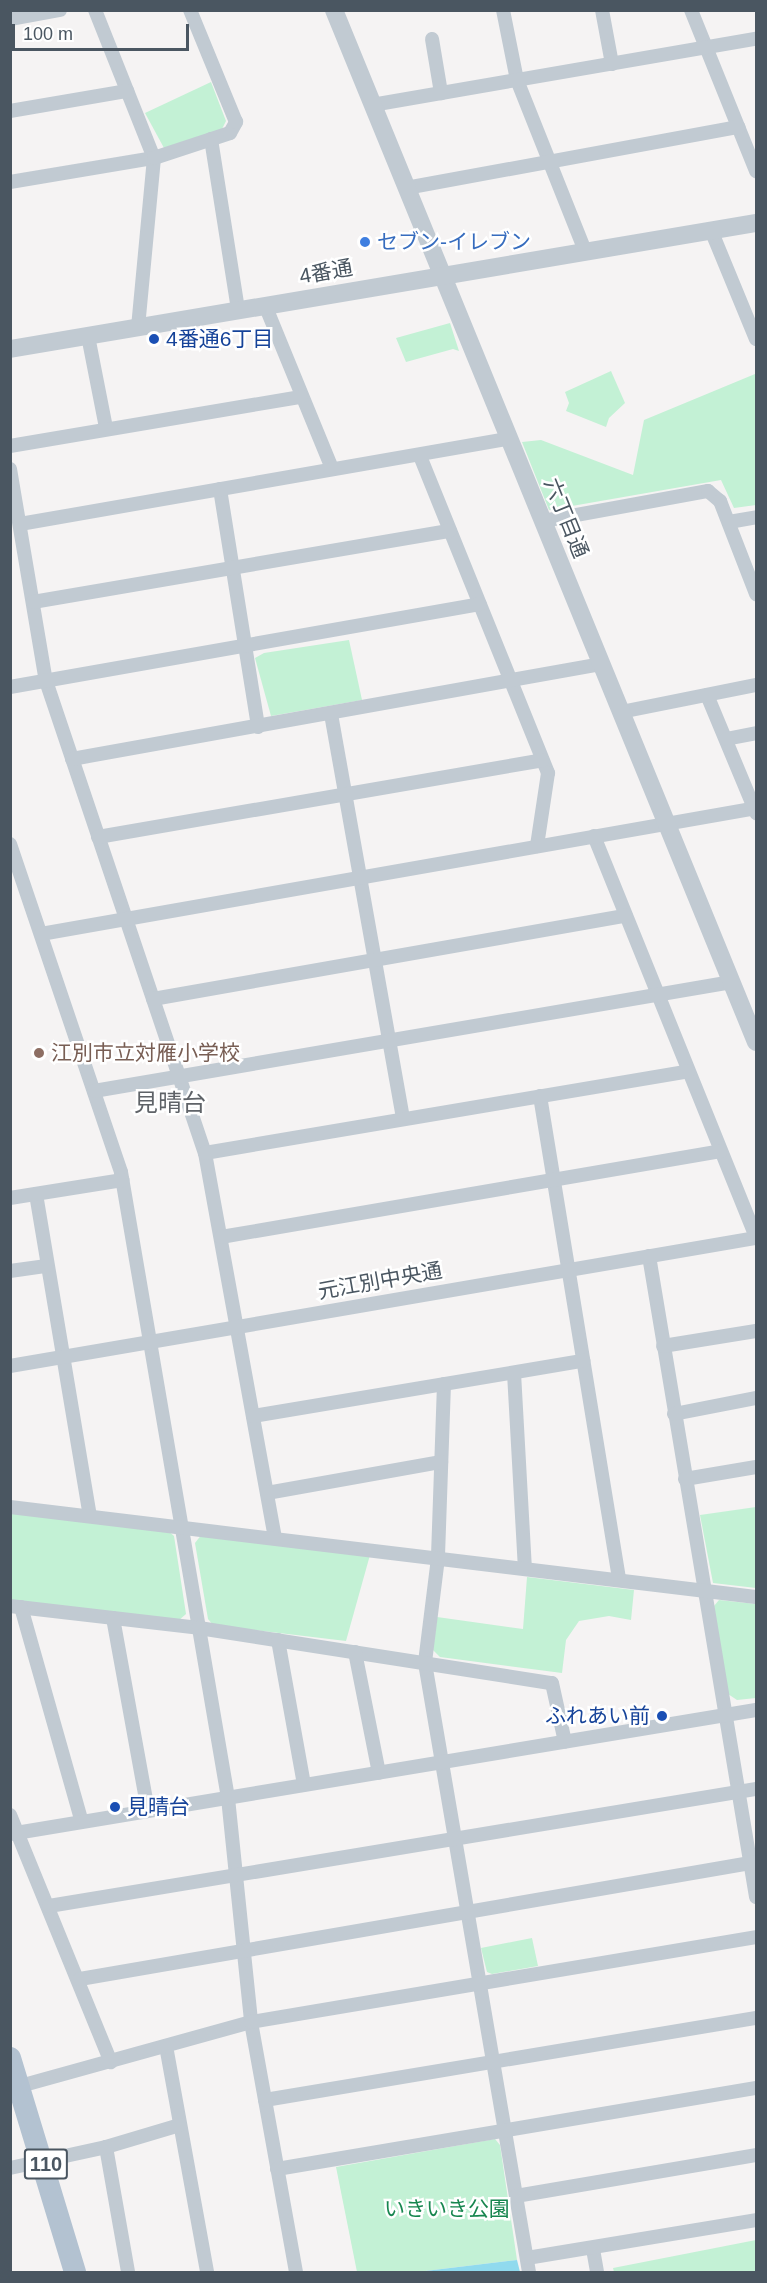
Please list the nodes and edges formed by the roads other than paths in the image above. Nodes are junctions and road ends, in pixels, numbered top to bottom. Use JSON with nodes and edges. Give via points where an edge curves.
{"nodes":[{"id":1,"x":60,"y":10,"type":"edge"},
{"id":2,"x":95,"y":10,"type":"edge"},
{"id":3,"x":190,"y":10,"type":"edge"},
{"id":4,"x":334,"y":10,"type":"edge"},
{"id":5,"x":503,"y":10,"type":"edge"},
{"id":6,"x":602,"y":10,"type":"edge"},
{"id":7,"x":691,"y":10,"type":"edge"},
{"id":8,"x":12,"y":16,"type":"edge"},
{"id":9,"x":432,"y":39,"type":"dead end"},
{"id":10,"x":756,"y":39,"type":"edge"},
{"id":11,"x":706,"y":47,"type":"junction"},
{"id":12,"x":612,"y":64,"type":"junction"},
{"id":13,"x":517,"y":80,"type":"junction"},
{"id":14,"x":127,"y":91,"type":"junction"},
{"id":15,"x":441,"y":93,"type":"junction"},
{"id":16,"x":372,"y":105,"type":"junction"},
{"id":17,"x":10,"y":111,"type":"edge"},
{"id":18,"x":738,"y":127,"type":"junction"},
{"id":19,"x":211,"y":139,"type":"junction"},
{"id":20,"x":154,"y":158,"type":"junction"},
{"id":21,"x":548,"y":159,"type":"junction"},
{"id":22,"x":756,"y":171,"type":"edge"},
{"id":23,"x":10,"y":182,"type":"edge"},
{"id":24,"x":406,"y":188,"type":"junction"},
{"id":25,"x":756,"y":223,"type":"edge"},
{"id":26,"x":711,"y":230,"type":"junction"},
{"id":27,"x":585,"y":251,"type":"junction"},
{"id":28,"x":442,"y":275,"type":"junction"},
{"id":29,"x":265,"y":305,"type":"junction"},
{"id":30,"x":238,"y":310,"type":"junction"},
{"id":31,"x":138,"y":327,"type":"junction"},
{"id":32,"x":88,"y":336,"type":"junction"},
{"id":33,"x":756,"y":339,"type":"edge"},
{"id":34,"x":10,"y":349,"type":"edge"},
{"id":35,"x":301,"y":397,"type":"junction"},
{"id":36,"x":106,"y":428,"type":"junction"},
{"id":37,"x":509,"y":439,"type":"junction"},
{"id":38,"x":10,"y":446,"type":"edge"},
{"id":39,"x":420,"y":456,"type":"junction"},
{"id":40,"x":332,"y":468,"type":"junction"},
{"id":41,"x":10,"y":469,"type":"edge"},
{"id":42,"x":220,"y":489,"type":"junction"},
{"id":43,"x":756,"y":517,"type":"edge"},
{"id":44,"x":543,"y":521,"type":"junction"},
{"id":45,"x":729,"y":522,"type":"junction"},
{"id":46,"x":20,"y":524,"type":"junction"},
{"id":47,"x":450,"y":531,"type":"junction"},
{"id":48,"x":232,"y":567,"type":"junction"},
{"id":49,"x":755,"y":588,"type":"edge"},
{"id":50,"x":33,"y":602,"type":"junction"},
{"id":51,"x":480,"y":604,"type":"junction"},
{"id":52,"x":245,"y":647,"type":"junction"},
{"id":53,"x":601,"y":664,"type":"junction"},
{"id":54,"x":46,"y":681,"type":"junction"},
{"id":55,"x":512,"y":682,"type":"junction"},
{"id":56,"x":756,"y":685,"type":"edge"},
{"id":57,"x":10,"y":687,"type":"edge"},
{"id":58,"x":707,"y":695,"type":"junction"},
{"id":59,"x":621,"y":712,"type":"junction"},
{"id":60,"x":331,"y":714,"type":"junction"},
{"id":61,"x":258,"y":727,"type":"junction"},
{"id":62,"x":756,"y":733,"type":"edge"},
{"id":63,"x":726,"y":739,"type":"junction"},
{"id":64,"x":72,"y":759,"type":"junction"},
{"id":65,"x":542,"y":760,"type":"junction"},
{"id":66,"x":344,"y":793,"type":"junction"},
{"id":67,"x":756,"y":810,"type":"edge"},
{"id":68,"x":667,"y":823,"type":"junction"},
{"id":69,"x":594,"y":836,"type":"junction"},
{"id":70,"x":98,"y":837,"type":"junction"},
{"id":71,"x":10,"y":844,"type":"edge"},
{"id":72,"x":537,"y":846,"type":"junction"},
{"id":73,"x":357,"y":878,"type":"junction"},
{"id":74,"x":626,"y":916,"type":"junction"},
{"id":75,"x":125,"y":919,"type":"junction"},
{"id":76,"x":41,"y":934,"type":"junction"},
{"id":77,"x":373,"y":961,"type":"junction"},
{"id":78,"x":732,"y":982,"type":"junction"},
{"id":79,"x":658,"y":995,"type":"junction"},
{"id":80,"x":153,"y":999,"type":"junction"},
{"id":81,"x":388,"y":1041,"type":"junction"},
{"id":82,"x":756,"y":1042,"type":"edge"},
{"id":83,"x":688,"y":1071,"type":"junction"},
{"id":84,"x":179,"y":1077,"type":"junction"},
{"id":85,"x":94,"y":1091,"type":"junction"},
{"id":86,"x":540,"y":1096,"type":"junction"},
{"id":87,"x":403,"y":1119,"type":"junction"},
{"id":88,"x":721,"y":1151,"type":"junction"},
{"id":89,"x":205,"y":1153,"type":"junction"},
{"id":90,"x":552,"y":1179,"type":"junction"},
{"id":91,"x":123,"y":1180,"type":"junction"},
{"id":92,"x":36,"y":1194,"type":"junction"},
{"id":93,"x":10,"y":1198,"type":"edge"},
{"id":94,"x":220,"y":1237,"type":"junction"},
{"id":95,"x":756,"y":1237,"type":"edge"},
{"id":96,"x":649,"y":1256,"type":"junction"},
{"id":97,"x":47,"y":1266,"type":"junction"},
{"id":98,"x":568,"y":1270,"type":"junction"},
{"id":99,"x":10,"y":1272,"type":"edge"},
{"id":100,"x":237,"y":1327,"type":"junction"},
{"id":101,"x":756,"y":1331,"type":"edge"},
{"id":102,"x":151,"y":1342,"type":"junction"},
{"id":103,"x":663,"y":1346,"type":"junction"},
{"id":104,"x":61,"y":1357,"type":"junction"},
{"id":105,"x":583,"y":1361,"type":"junction"},
{"id":106,"x":10,"y":1366,"type":"edge"},
{"id":107,"x":514,"y":1373,"type":"junction"},
{"id":108,"x":444,"y":1384,"type":"junction"},
{"id":109,"x":756,"y":1398,"type":"edge"},
{"id":110,"x":674,"y":1414,"type":"junction"},
{"id":111,"x":253,"y":1416,"type":"junction"},
{"id":112,"x":441,"y":1462,"type":"junction"},
{"id":113,"x":756,"y":1467,"type":"edge"},
{"id":114,"x":685,"y":1479,"type":"junction"},
{"id":115,"x":267,"y":1493,"type":"junction"},
{"id":116,"x":10,"y":1507,"type":"edge"},
{"id":117,"x":90,"y":1516,"type":"junction"},
{"id":118,"x":182,"y":1526,"type":"junction"},
{"id":119,"x":275,"y":1538,"type":"junction"},
{"id":120,"x":438,"y":1558,"type":"junction"},
{"id":121,"x":525,"y":1569,"type":"junction"},
{"id":122,"x":619,"y":1580,"type":"junction"},
{"id":123,"x":703,"y":1590,"type":"junction"},
{"id":124,"x":756,"y":1597,"type":"edge"},
{"id":125,"x":16,"y":1606,"type":"edge"},
{"id":126,"x":113,"y":1618,"type":"junction"},
{"id":127,"x":199,"y":1628,"type":"junction"},
{"id":128,"x":278,"y":1640,"type":"junction"},
{"id":129,"x":355,"y":1652,"type":"junction"},
{"id":130,"x":425,"y":1663,"type":"junction"},
{"id":131,"x":756,"y":1710,"type":"edge"},
{"id":132,"x":726,"y":1715,"type":"junction"},
{"id":133,"x":565,"y":1742,"type":"junction"},
{"id":134,"x":444,"y":1762,"type":"junction"},
{"id":135,"x":379,"y":1773,"type":"junction"},
{"id":136,"x":304,"y":1785,"type":"junction"},
{"id":137,"x":756,"y":1789,"type":"edge"},
{"id":138,"x":739,"y":1792,"type":"junction"},
{"id":139,"x":228,"y":1798,"type":"junction"},
{"id":140,"x":148,"y":1811,"type":"junction"},
{"id":141,"x":10,"y":1815,"type":"edge"},
{"id":142,"x":81,"y":1822,"type":"junction"},
{"id":143,"x":14,"y":1834,"type":"edge"},
{"id":144,"x":457,"y":1839,"type":"junction"},
{"id":145,"x":754,"y":1863,"type":"edge"},
{"id":146,"x":236,"y":1873,"type":"junction"},
{"id":147,"x":756,"y":1897,"type":"edge"},
{"id":148,"x":49,"y":1906,"type":"junction"},
{"id":149,"x":469,"y":1911,"type":"junction"},
{"id":150,"x":756,"y":1937,"type":"edge"},
{"id":151,"x":243,"y":1949,"type":"junction"},
{"id":152,"x":80,"y":1979,"type":"junction"},
{"id":153,"x":481,"y":1984,"type":"junction"},
{"id":154,"x":756,"y":2018,"type":"edge"},
{"id":155,"x":251,"y":2022,"type":"junction"},
{"id":156,"x":166,"y":2046,"type":"junction"},
{"id":157,"x":10,"y":2058,"type":"edge"},
{"id":158,"x":111,"y":2062,"type":"junction"},
{"id":159,"x":494,"y":2062,"type":"junction"},
{"id":160,"x":16,"y":2088,"type":"edge"},
{"id":161,"x":756,"y":2088,"type":"edge"},
{"id":162,"x":265,"y":2100,"type":"junction"},
{"id":163,"x":180,"y":2125,"type":"junction"},
{"id":164,"x":505,"y":2130,"type":"junction"},
{"id":165,"x":106,"y":2147,"type":"junction"},
{"id":166,"x":756,"y":2155,"type":"edge"},
{"id":167,"x":45,"y":2162,"type":"junction"},
{"id":168,"x":10,"y":2168,"type":"edge"},
{"id":169,"x":277,"y":2169,"type":"junction"},
{"id":170,"x":516,"y":2196,"type":"junction"},
{"id":171,"x":756,"y":2220,"type":"edge"},
{"id":172,"x":593,"y":2249,"type":"junction"},
{"id":173,"x":527,"y":2258,"type":"junction"},
{"id":174,"x":75,"y":2272,"type":"edge"},
{"id":175,"x":128,"y":2272,"type":"edge"},
{"id":176,"x":207,"y":2272,"type":"edge"},
{"id":177,"x":296,"y":2272,"type":"edge"},
{"id":178,"x":529,"y":2272,"type":"edge"},
{"id":179,"x":597,"y":2272,"type":"edge"}],
"edges":[{"from":1,"to":8,"type":"street"},
{"from":2,"to":14,"type":"street"},
{"from":3,"to":19,"type":"street","via":[[236,122],[230,133]]},
{"from":4,"to":16,"type":"street","name":"六丁目通"},
{"from":5,"to":13,"type":"street"},
{"from":6,"to":12,"type":"street"},
{"from":7,"to":11,"type":"street"},
{"from":9,"to":15,"type":"street"},
{"from":10,"to":11,"type":"street"},
{"from":11,"to":12,"type":"street"},
{"from":11,"to":18,"type":"street"},
{"from":12,"to":13,"type":"street"},
{"from":13,"to":15,"type":"street"},
{"from":13,"to":21,"type":"street"},
{"from":14,"to":17,"type":"street"},
{"from":14,"to":20,"type":"street"},
{"from":15,"to":16,"type":"street"},
{"from":16,"to":24,"type":"street","name":"六丁目通"},
{"from":18,"to":21,"type":"street"},
{"from":18,"to":22,"type":"street"},
{"from":19,"to":20,"type":"street"},
{"from":19,"to":30,"type":"street"},
{"from":20,"to":23,"type":"street"},
{"from":20,"to":31,"type":"street"},
{"from":21,"to":24,"type":"street"},
{"from":21,"to":27,"type":"street"},
{"from":24,"to":28,"type":"street","name":"六丁目通"},
{"from":25,"to":26,"type":"street","name":"4番通"},
{"from":26,"to":27,"type":"street","name":"4番通"},
{"from":26,"to":33,"type":"street"},
{"from":27,"to":28,"type":"street","name":"4番通"},
{"from":28,"to":29,"type":"street","name":"4番通"},
{"from":28,"to":37,"type":"street","name":"六丁目通"},
{"from":29,"to":30,"type":"street","name":"4番通"},
{"from":29,"to":35,"type":"street"},
{"from":30,"to":31,"type":"street","name":"4番通"},
{"from":31,"to":32,"type":"street","name":"4番通"},
{"from":32,"to":34,"type":"street","name":"4番通"},
{"from":32,"to":36,"type":"street"},
{"from":35,"to":36,"type":"street"},
{"from":35,"to":40,"type":"street"},
{"from":36,"to":38,"type":"street"},
{"from":37,"to":39,"type":"street"},
{"from":37,"to":44,"type":"street","name":"六丁目通"},
{"from":39,"to":40,"type":"street"},
{"from":39,"to":47,"type":"street"},
{"from":40,"to":42,"type":"street"},
{"from":41,"to":46,"type":"street"},
{"from":42,"to":46,"type":"street"},
{"from":42,"to":48,"type":"street"},
{"from":43,"to":45,"type":"street"},
{"from":44,"to":45,"type":"street","via":[[708,491],[720,501]]},
{"from":44,"to":53,"type":"street","name":"六丁目通"},
{"from":45,"to":49,"type":"street"},
{"from":46,"to":50,"type":"street"},
{"from":47,"to":48,"type":"street"},
{"from":47,"to":51,"type":"street"},
{"from":48,"to":50,"type":"street"},
{"from":48,"to":52,"type":"street"},
{"from":50,"to":54,"type":"street"},
{"from":51,"to":52,"type":"street"},
{"from":51,"to":55,"type":"street"},
{"from":52,"to":54,"type":"street"},
{"from":52,"to":61,"type":"street"},
{"from":53,"to":55,"type":"street"},
{"from":53,"to":59,"type":"street","name":"六丁目通"},
{"from":54,"to":57,"type":"street"},
{"from":54,"to":64,"type":"street"},
{"from":55,"to":60,"type":"street"},
{"from":55,"to":65,"type":"street"},
{"from":56,"to":58,"type":"street"},
{"from":58,"to":59,"type":"street"},
{"from":58,"to":63,"type":"street"},
{"from":59,"to":68,"type":"street","name":"六丁目通"},
{"from":60,"to":61,"type":"street"},
{"from":60,"to":66,"type":"street"},
{"from":61,"to":64,"type":"street"},
{"from":62,"to":63,"type":"street"},
{"from":63,"to":67,"type":"street"},
{"from":64,"to":70,"type":"street"},
{"from":65,"to":66,"type":"street"},
{"from":65,"to":72,"type":"street","via":[[548,773]]},
{"from":66,"to":70,"type":"street"},
{"from":66,"to":73,"type":"street"},
{"from":67,"to":68,"type":"street"},
{"from":68,"to":69,"type":"street"},
{"from":68,"to":78,"type":"street","name":"六丁目通"},
{"from":69,"to":72,"type":"street"},
{"from":69,"to":74,"type":"street"},
{"from":70,"to":75,"type":"street"},
{"from":71,"to":76,"type":"street"},
{"from":72,"to":73,"type":"street"},
{"from":73,"to":75,"type":"street"},
{"from":73,"to":77,"type":"street"},
{"from":74,"to":77,"type":"street"},
{"from":74,"to":79,"type":"street"},
{"from":75,"to":76,"type":"street"},
{"from":75,"to":80,"type":"street"},
{"from":76,"to":85,"type":"street"},
{"from":77,"to":80,"type":"street"},
{"from":77,"to":81,"type":"street"},
{"from":78,"to":79,"type":"street"},
{"from":78,"to":82,"type":"street","name":"六丁目通"},
{"from":79,"to":81,"type":"street"},
{"from":79,"to":83,"type":"street"},
{"from":80,"to":84,"type":"street"},
{"from":81,"to":84,"type":"street"},
{"from":81,"to":87,"type":"street"},
{"from":83,"to":86,"type":"street"},
{"from":83,"to":88,"type":"street"},
{"from":84,"to":85,"type":"street"},
{"from":84,"to":89,"type":"street"},
{"from":85,"to":91,"type":"street"},
{"from":86,"to":87,"type":"street"},
{"from":86,"to":90,"type":"street"},
{"from":87,"to":89,"type":"street"},
{"from":88,"to":90,"type":"street"},
{"from":88,"to":95,"type":"street"},
{"from":89,"to":94,"type":"street"},
{"from":90,"to":94,"type":"street"},
{"from":90,"to":98,"type":"street"},
{"from":91,"to":92,"type":"street"},
{"from":91,"to":102,"type":"street"},
{"from":92,"to":93,"type":"street"},
{"from":92,"to":97,"type":"street"},
{"from":94,"to":100,"type":"street"},
{"from":95,"to":96,"type":"street","name":"元江別中央通"},
{"from":96,"to":98,"type":"street","name":"元江別中央通"},
{"from":96,"to":103,"type":"street"},
{"from":97,"to":99,"type":"street"},
{"from":97,"to":104,"type":"street"},
{"from":98,"to":100,"type":"street","name":"元江別中央通"},
{"from":98,"to":105,"type":"street"},
{"from":100,"to":102,"type":"street","name":"元江別中央通"},
{"from":100,"to":111,"type":"street"},
{"from":101,"to":103,"type":"street"},
{"from":102,"to":104,"type":"street","name":"元江別中央通"},
{"from":102,"to":118,"type":"street"},
{"from":103,"to":110,"type":"street"},
{"from":104,"to":106,"type":"street","name":"元江別中央通"},
{"from":104,"to":117,"type":"street"},
{"from":105,"to":107,"type":"street"},
{"from":105,"to":122,"type":"street"},
{"from":107,"to":108,"type":"street"},
{"from":107,"to":121,"type":"street"},
{"from":108,"to":111,"type":"street"},
{"from":108,"to":112,"type":"street"},
{"from":109,"to":110,"type":"street"},
{"from":110,"to":114,"type":"street"},
{"from":111,"to":115,"type":"street"},
{"from":112,"to":115,"type":"street"},
{"from":112,"to":120,"type":"street"},
{"from":113,"to":114,"type":"street"},
{"from":114,"to":123,"type":"street"},
{"from":115,"to":119,"type":"street"},
{"from":116,"to":117,"type":"street"},
{"from":117,"to":118,"type":"street"},
{"from":118,"to":119,"type":"street"},
{"from":118,"to":127,"type":"street"},
{"from":119,"to":120,"type":"street"},
{"from":120,"to":121,"type":"street"},
{"from":120,"to":130,"type":"street"},
{"from":121,"to":122,"type":"street"},
{"from":122,"to":123,"type":"street"},
{"from":123,"to":124,"type":"street"},
{"from":123,"to":132,"type":"street"},
{"from":125,"to":126,"type":"street"},
{"from":125,"to":142,"type":"street"},
{"from":126,"to":127,"type":"street"},
{"from":126,"to":140,"type":"street"},
{"from":127,"to":128,"type":"street"},
{"from":127,"to":139,"type":"street"},
{"from":128,"to":129,"type":"street"},
{"from":128,"to":136,"type":"street"},
{"from":129,"to":130,"type":"street"},
{"from":129,"to":135,"type":"street"},
{"from":130,"to":133,"type":"street","via":[[552,1683]]},
{"from":130,"to":134,"type":"street"},
{"from":131,"to":132,"type":"street"},
{"from":132,"to":133,"type":"street"},
{"from":132,"to":138,"type":"street"},
{"from":133,"to":134,"type":"street"},
{"from":134,"to":135,"type":"street"},
{"from":134,"to":144,"type":"street"},
{"from":135,"to":136,"type":"street"},
{"from":136,"to":139,"type":"street"},
{"from":137,"to":138,"type":"street"},
{"from":138,"to":144,"type":"street"},
{"from":138,"to":145,"type":"street"},
{"from":139,"to":140,"type":"street"},
{"from":139,"to":146,"type":"street"},
{"from":140,"to":142,"type":"street"},
{"from":141,"to":143,"type":"street"},
{"from":142,"to":143,"type":"street"},
{"from":143,"to":148,"type":"street"},
{"from":144,"to":146,"type":"street"},
{"from":144,"to":149,"type":"street"},
{"from":145,"to":147,"type":"street"},
{"from":145,"to":149,"type":"street"},
{"from":146,"to":148,"type":"street"},
{"from":146,"to":151,"type":"street"},
{"from":148,"to":152,"type":"street"},
{"from":149,"to":151,"type":"street"},
{"from":149,"to":153,"type":"street"},
{"from":150,"to":153,"type":"street"},
{"from":151,"to":152,"type":"street"},
{"from":151,"to":155,"type":"street"},
{"from":152,"to":158,"type":"street"},
{"from":153,"to":155,"type":"street"},
{"from":153,"to":159,"type":"street"},
{"from":154,"to":159,"type":"street"},
{"from":155,"to":156,"type":"street"},
{"from":155,"to":162,"type":"street"},
{"from":156,"to":158,"type":"street"},
{"from":156,"to":163,"type":"street"},
{"from":157,"to":160,"type":"main road","number":"110"},
{"from":158,"to":160,"type":"street"},
{"from":159,"to":162,"type":"street"},
{"from":159,"to":164,"type":"street"},
{"from":160,"to":167,"type":"main road","number":"110"},
{"from":161,"to":164,"type":"street"},
{"from":162,"to":169,"type":"street"},
{"from":163,"to":165,"type":"street"},
{"from":163,"to":176,"type":"street"},
{"from":164,"to":169,"type":"street"},
{"from":164,"to":170,"type":"street"},
{"from":165,"to":167,"type":"street"},
{"from":165,"to":175,"type":"street"},
{"from":166,"to":170,"type":"street"},
{"from":167,"to":168,"type":"street"},
{"from":167,"to":174,"type":"main road","number":"110"},
{"from":169,"to":177,"type":"street"},
{"from":170,"to":173,"type":"street"},
{"from":171,"to":172,"type":"street"},
{"from":172,"to":173,"type":"street"},
{"from":172,"to":179,"type":"street"},
{"from":173,"to":178,"type":"street"}]}
